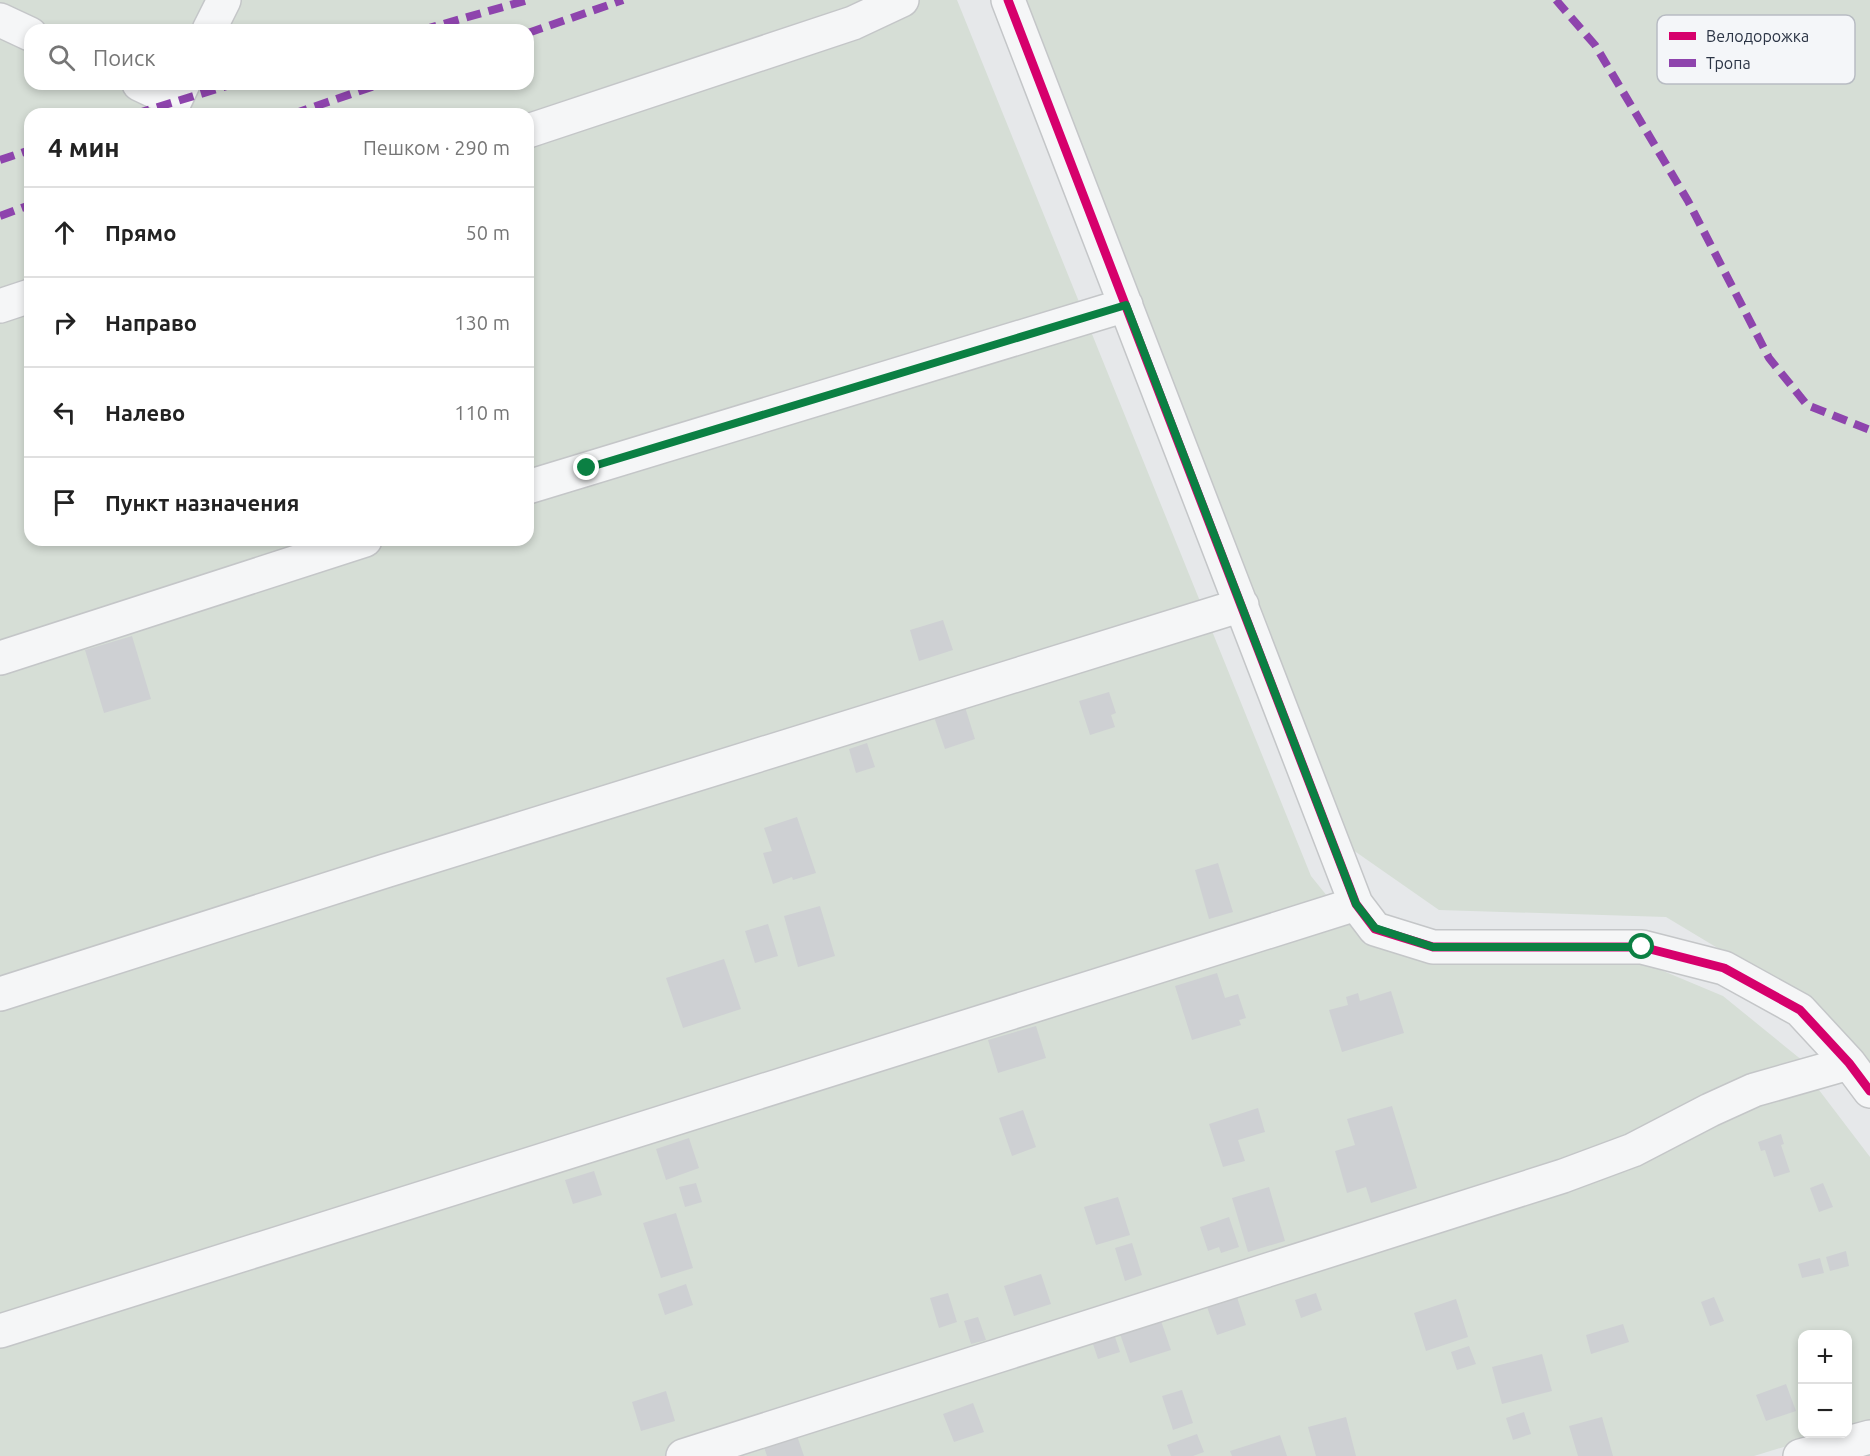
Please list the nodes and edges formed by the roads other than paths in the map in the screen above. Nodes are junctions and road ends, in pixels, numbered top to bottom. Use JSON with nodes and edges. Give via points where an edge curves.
{"nodes":[{"id":1,"x":224,"y":0,"type":"edge"},
{"id":2,"x":902,"y":0,"type":"edge"},
{"id":3,"x":1008,"y":0,"type":"edge"},
{"id":4,"x":0,"y":20,"type":"edge"},
{"id":5,"x":212,"y":24,"type":"edge"},
{"id":6,"x":24,"y":31,"type":"edge"},
{"id":7,"x":152,"y":90,"type":"edge"},
{"id":8,"x":180,"y":90,"type":"edge"},
{"id":9,"x":534,"y":129,"type":"edge"},
{"id":10,"x":24,"y":298,"type":"edge"},
{"id":11,"x":1126,"y":305,"type":"junction"},
{"id":12,"x":0,"y":306,"type":"edge"},
{"id":13,"x":534,"y":485,"type":"edge"},
{"id":14,"x":346,"y":546,"type":"edge"},
{"id":15,"x":1242,"y":604,"type":"junction"},
{"id":16,"x":0,"y":658,"type":"edge"},
{"id":17,"x":1356,"y":904,"type":"junction"},
{"id":18,"x":0,"y":994,"type":"edge"},
{"id":19,"x":1849,"y":1063,"type":"junction"},
{"id":20,"x":1870,"y":1091,"type":"edge"},
{"id":21,"x":0,"y":1331,"type":"edge"},
{"id":22,"x":1870,"y":1437,"type":"edge"},
{"id":23,"x":683,"y":1456,"type":"edge"},
{"id":24,"x":1800,"y":1456,"type":"edge"}],
"edges":[{"from":1,"to":5,"type":"street"},
{"from":2,"to":9,"type":"street","via":[[853,23]]},
{"from":3,"to":11,"type":"street"},
{"from":4,"to":6,"type":"street"},
{"from":7,"to":8,"type":"street","via":[[175,101]]},
{"from":10,"to":12,"type":"street"},
{"from":11,"to":13,"type":"street"},
{"from":11,"to":15,"type":"street"},
{"from":14,"to":16,"type":"street"},
{"from":15,"to":17,"type":"street"},
{"from":15,"to":18,"type":"street"},
{"from":17,"to":19,"type":"street","via":[[1375,928],[1433,947],[1642,947],[1724,968],[1800,1010]]},
{"from":17,"to":21,"type":"street"},
{"from":19,"to":20,"type":"street"},
{"from":19,"to":23,"type":"street","via":[[1754,1090],[1633,1150],[1563,1176]]},
{"from":22,"to":24,"type":"street"}]}
